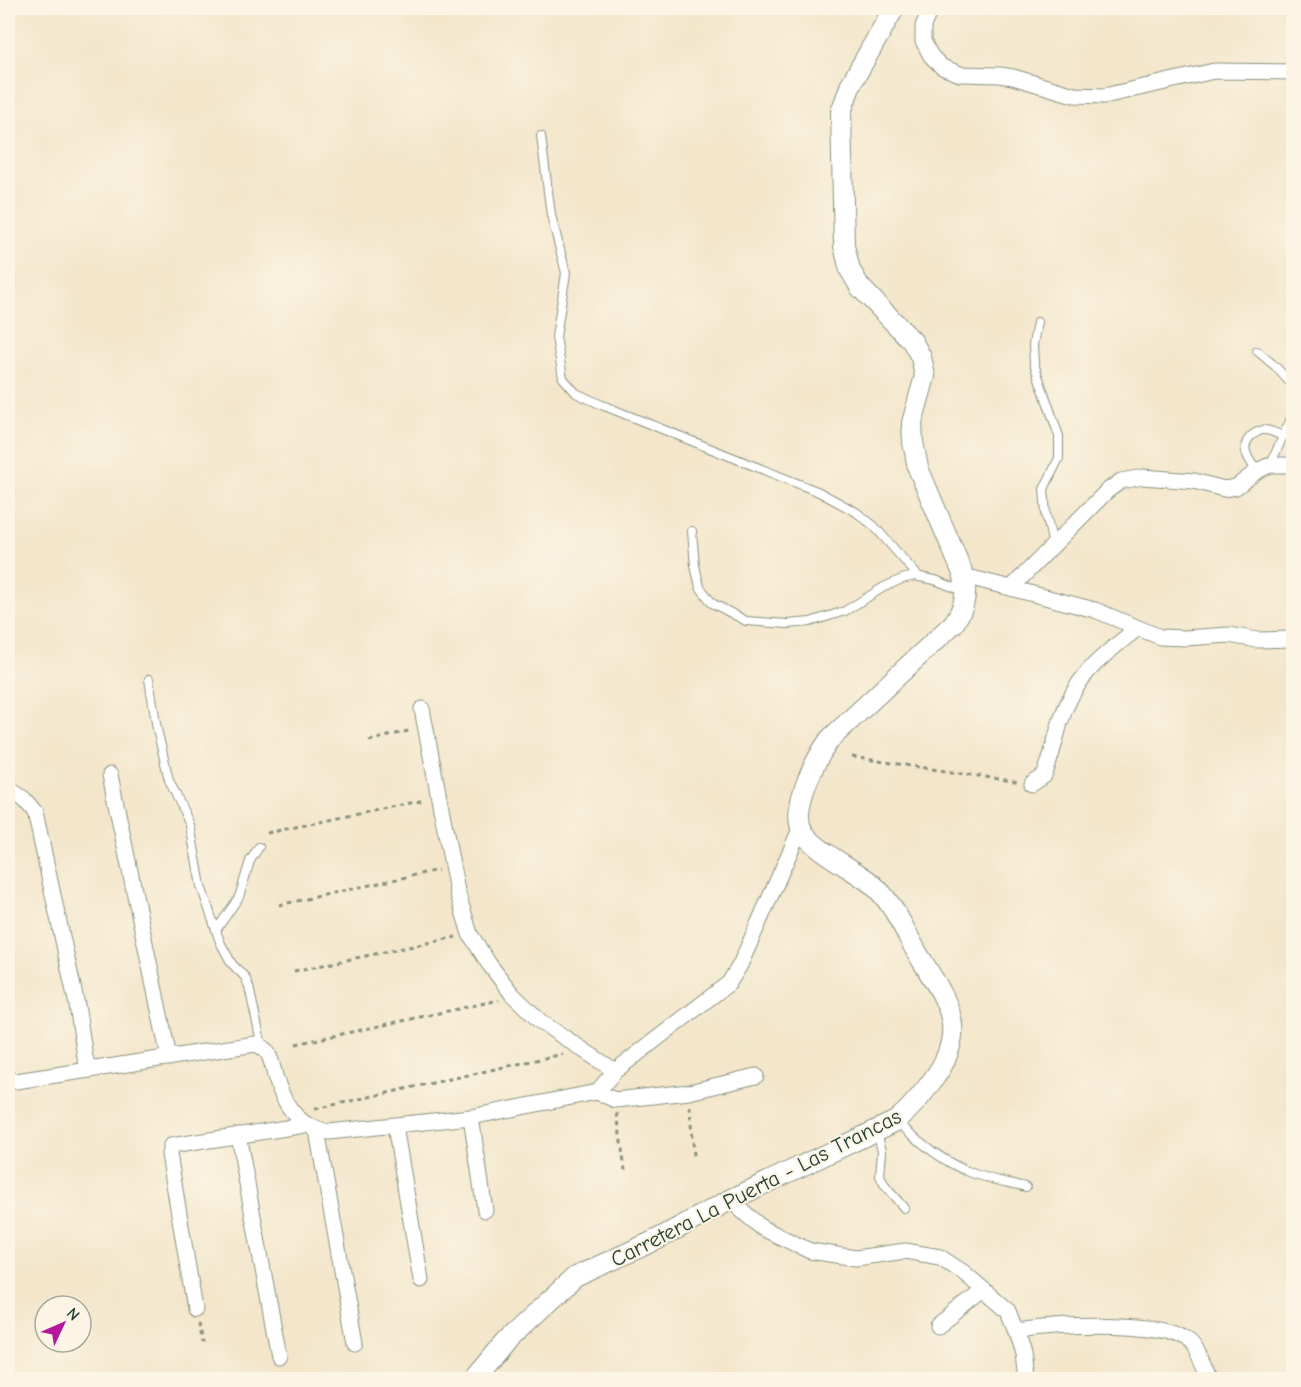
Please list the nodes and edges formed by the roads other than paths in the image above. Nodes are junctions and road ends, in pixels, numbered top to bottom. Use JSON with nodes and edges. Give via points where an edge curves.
{"nodes":[{"id":1,"x":894,"y":8,"type":"edge"},
{"id":2,"x":931,"y":8,"type":"edge"},
{"id":3,"x":1289,"y":8,"type":"edge"},
{"id":4,"x":1293,"y":15,"type":"edge"},
{"id":5,"x":1293,"y":72,"type":"edge"},
{"id":6,"x":541,"y":136,"type":"dead end"},
{"id":7,"x":1037,"y":322,"type":"dead end"},
{"id":8,"x":1257,"y":351,"type":"dead end"},
{"id":9,"x":1293,"y":387,"type":"edge"},
{"id":10,"x":1293,"y":412,"type":"edge"},
{"id":11,"x":1283,"y":436,"type":"junction"},
{"id":12,"x":1293,"y":465,"type":"edge"},
{"id":13,"x":1263,"y":468,"type":"junction"},
{"id":14,"x":692,"y":531,"type":"dead end"},
{"id":15,"x":1053,"y":545,"type":"junction"},
{"id":16,"x":918,"y":576,"type":"junction"},
{"id":17,"x":965,"y":584,"type":"junction"},
{"id":18,"x":1011,"y":588,"type":"junction"},
{"id":19,"x":1138,"y":628,"type":"junction"},
{"id":20,"x":1293,"y":639,"type":"edge"},
{"id":21,"x":149,"y":679,"type":"dead end"},
{"id":22,"x":422,"y":709,"type":"dead end"},
{"id":23,"x":110,"y":775,"type":"dead end"},
{"id":24,"x":1032,"y":784,"type":"road end"},
{"id":25,"x":8,"y":788,"type":"edge"},
{"id":26,"x":801,"y":827,"type":"junction"},
{"id":27,"x":259,"y":847,"type":"dead end"},
{"id":28,"x":217,"y":929,"type":"junction"},
{"id":29,"x":262,"y":1047,"type":"junction"},
{"id":30,"x":169,"y":1058,"type":"junction"},
{"id":31,"x":89,"y":1071,"type":"junction"},
{"id":32,"x":615,"y":1071,"type":"junction"},
{"id":33,"x":756,"y":1076,"type":"dead end"},
{"id":34,"x":8,"y":1080,"type":"edge"},
{"id":35,"x":597,"y":1092,"type":"junction"},
{"id":36,"x":471,"y":1117,"type":"junction"},
{"id":37,"x":896,"y":1121,"type":"junction"},
{"id":38,"x":395,"y":1126,"type":"junction"},
{"id":39,"x":311,"y":1128,"type":"junction"},
{"id":40,"x":877,"y":1132,"type":"junction"},
{"id":41,"x":238,"y":1135,"type":"junction"},
{"id":42,"x":1026,"y":1187,"type":"dead end"},
{"id":43,"x":730,"y":1200,"type":"junction"},
{"id":44,"x":904,"y":1208,"type":"dead end"},
{"id":45,"x":485,"y":1210,"type":"dead end"},
{"id":46,"x":421,"y":1280,"type":"dead end"},
{"id":47,"x":984,"y":1290,"type":"junction"},
{"id":48,"x":195,"y":1309,"type":"road end"},
{"id":49,"x":938,"y":1326,"type":"dead end"},
{"id":50,"x":1016,"y":1331,"type":"junction"},
{"id":51,"x":355,"y":1343,"type":"dead end"},
{"id":52,"x":279,"y":1356,"type":"dead end"},
{"id":53,"x":474,"y":1380,"type":"edge"},
{"id":54,"x":1026,"y":1380,"type":"edge"},
{"id":55,"x":1209,"y":1380,"type":"edge"}],
"edges":[{"from":1,"to":17,"type":"street","via":[[850,84],[841,112],[844,246],[850,270],[860,287],[912,341],[921,357],[925,376],[912,423],[918,468]]},
{"from":2,"to":5,"type":"street","via":[[923,26],[923,41],[942,67],[960,74],[1013,77],[1074,95],[1104,96],[1214,71]]},
{"from":3,"to":4,"type":"street"},
{"from":6,"to":16,"type":"lane","via":[[551,215],[566,273],[556,337],[563,378],[576,393],[602,405],[819,492],[856,512],[874,526]]},
{"from":7,"to":15,"type":"lane","via":[[1034,364],[1059,436],[1059,458],[1044,489]]},
{"from":8,"to":9,"type":"lane"},
{"from":10,"to":11,"type":"lane"},
{"from":11,"to":13,"type":"lane"},
{"from":11,"to":13,"type":"lane","via":[[1264,430],[1249,439],[1246,454]]},
{"from":12,"to":13,"type":"street"},
{"from":13,"to":15,"type":"street","via":[[1236,487],[1224,489],[1194,481],[1143,477],[1121,481]]},
{"from":14,"to":16,"type":"lane","via":[[700,587],[712,603],[746,621],[810,622],[845,612],[893,583]]},
{"from":15,"to":18,"type":"street"},
{"from":16,"to":17,"type":"lane"},
{"from":17,"to":18,"type":"street"},
{"from":17,"to":26,"type":"street","via":[[963,608],[954,623],[830,739],[820,753],[803,795]]},
{"from":18,"to":19,"type":"street","via":[[1095,610]]},
{"from":19,"to":20,"type":"street","via":[[1160,637],[1229,635],[1257,640]]},
{"from":19,"to":24,"type":"street","via":[[1096,661],[1080,680],[1061,720],[1044,776]]},
{"from":21,"to":28,"type":"lane","via":[[169,780],[190,825],[201,886]]},
{"from":22,"to":32,"type":"street","via":[[451,867],[470,934],[515,996],[542,1022]]},
{"from":23,"to":30,"type":"street"},
{"from":25,"to":31,"type":"street","via":[[35,812]]},
{"from":26,"to":32,"type":"street","via":[[729,983]]},
{"from":26,"to":37,"type":"street","name":"Carretera La Puerta - Las Trancas","via":[[811,843],[880,893],[948,1006],[954,1030],[951,1050],[911,1109]]},
{"from":27,"to":28,"type":"lane","via":[[250,861],[239,897]]},
{"from":28,"to":29,"type":"lane","via":[[232,964],[245,977]]},
{"from":29,"to":30,"type":"street","via":[[255,1044]]},
{"from":29,"to":39,"type":"street","via":[[268,1053],[280,1092],[291,1110]]},
{"from":30,"to":31,"type":"street"},
{"from":31,"to":34,"type":"street"},
{"from":32,"to":35,"type":"street"},
{"from":33,"to":35,"type":"street","via":[[689,1092],[615,1100]]},
{"from":35,"to":36,"type":"street"},
{"from":36,"to":38,"type":"street"},
{"from":36,"to":45,"type":"street"},
{"from":37,"to":40,"type":"street","name":"Carretera La Puerta - Las Trancas"},
{"from":37,"to":42,"type":"lane","via":[[951,1164]]},
{"from":38,"to":39,"type":"street","via":[[329,1132]]},
{"from":38,"to":46,"type":"street"},
{"from":39,"to":41,"type":"street"},
{"from":39,"to":51,"type":"street"},
{"from":40,"to":43,"type":"street","name":"Carretera La Puerta - Las Trancas"},
{"from":40,"to":44,"type":"lane","via":[[882,1150],[880,1176]]},
{"from":41,"to":48,"type":"street","via":[[171,1146],[170,1150]]},
{"from":41,"to":52,"type":"street"},
{"from":43,"to":47,"type":"street","via":[[762,1228],[810,1251],[856,1258],[905,1251],[940,1257]]},
{"from":43,"to":53,"type":"street","name":"Carretera La Puerta - Las Trancas","via":[[575,1277],[506,1341]]},
{"from":47,"to":49,"type":"street"},
{"from":47,"to":50,"type":"street","via":[[1008,1311]]},
{"from":50,"to":54,"type":"street"},
{"from":50,"to":55,"type":"street","via":[[1057,1326],[1140,1326],[1189,1341]]}]}
